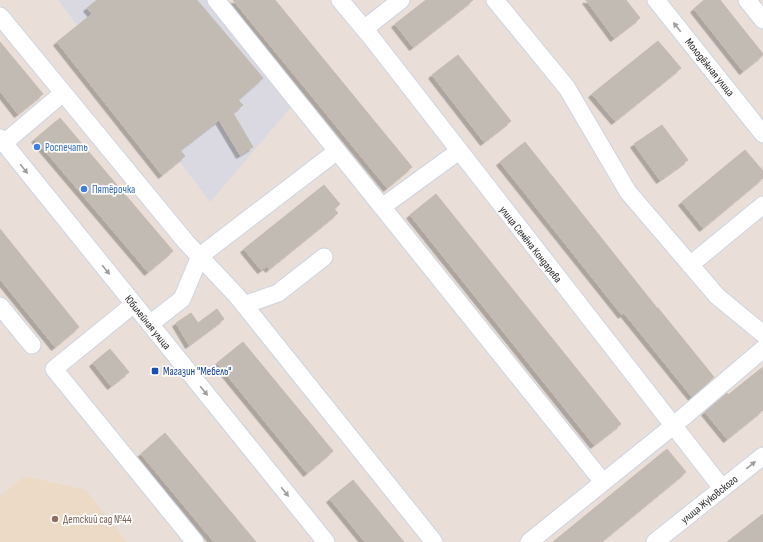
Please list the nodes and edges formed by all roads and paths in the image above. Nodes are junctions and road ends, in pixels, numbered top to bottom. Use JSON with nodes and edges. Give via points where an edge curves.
{"nodes":[{"id":1,"x":216,"y":0,"type":"edge"},
{"id":2,"x":340,"y":0,"type":"edge"},
{"id":3,"x":401,"y":0,"type":"edge"},
{"id":4,"x":495,"y":0,"type":"edge"},
{"id":5,"x":656,"y":0,"type":"edge"},
{"id":6,"x":754,"y":3,"type":"edge"},
{"id":7,"x":0,"y":16,"type":"edge"},
{"id":8,"x":763,"y":20,"type":"edge"},
{"id":9,"x":364,"y":29,"type":"junction"},
{"id":10,"x":63,"y":93,"type":"junction"},
{"id":11,"x":763,"y":134,"type":"edge"},
{"id":12,"x":2,"y":140,"type":"edge"},
{"id":13,"x":337,"y":151,"type":"junction"},
{"id":14,"x":459,"y":151,"type":"junction"},
{"id":15,"x":763,"y":205,"type":"edge"},
{"id":16,"x":382,"y":207,"type":"junction"},
{"id":17,"x":200,"y":256,"type":"junction"},
{"id":18,"x":324,"y":257,"type":"dead end"},
{"id":19,"x":690,"y":265,"type":"junction"},
{"id":20,"x":134,"y":304,"type":"junction"},
{"id":21,"x":244,"y":305,"type":"junction"},
{"id":22,"x":0,"y":306,"type":"edge"},
{"id":23,"x":150,"y":324,"type":"junction"},
{"id":24,"x":763,"y":334,"type":"edge"},
{"id":25,"x":32,"y":345,"type":"dead end"},
{"id":26,"x":763,"y":349,"type":"edge"},
{"id":27,"x":673,"y":426,"type":"junction"},
{"id":28,"x":763,"y":456,"type":"edge"},
{"id":29,"x":603,"y":482,"type":"junction"},
{"id":30,"x":722,"y":488,"type":"junction"},
{"id":31,"x":195,"y":542,"type":"edge"},
{"id":32,"x":326,"y":542,"type":"edge"},
{"id":33,"x":434,"y":542,"type":"edge"},
{"id":34,"x":529,"y":542,"type":"edge"},
{"id":35,"x":655,"y":542,"type":"edge"}],
"edges":[{"from":1,"to":13,"type":"street"},
{"from":2,"to":9,"type":"street","name":"улица Семёна Кондарева"},
{"from":3,"to":9,"type":"street"},
{"from":4,"to":19,"type":"street","via":[[567,88],[628,192]]},
{"from":11,"to":5,"type":"street","name":"Молодёжная улица","one_way":true},
{"from":6,"to":8,"type":"street"},
{"from":7,"to":10,"type":"street"},
{"from":9,"to":14,"type":"street","name":"улица Семёна Кондарева"},
{"from":10,"to":12,"type":"street"},
{"from":10,"to":17,"type":"street"},
{"from":12,"to":20,"type":"street","name":"Юбилейная улица","one_way":true},
{"from":13,"to":16,"type":"street"},
{"from":13,"to":17,"type":"street"},
{"from":14,"to":16,"type":"street"},
{"from":14,"to":27,"type":"street","name":"улица Семёна Кондарева"},
{"from":15,"to":19,"type":"street"},
{"from":16,"to":29,"type":"street"},
{"from":17,"to":21,"type":"street"},
{"from":17,"to":23,"type":"street","via":[[182,298]]},
{"from":18,"to":21,"type":"street","via":[[278,293]]},
{"from":19,"to":24,"type":"street","via":[[717,296]]},
{"from":20,"to":23,"type":"street","name":"Юбилейная улица"},
{"from":20,"to":31,"type":"street","via":[[54,369]]},
{"from":21,"to":33,"type":"street"},
{"from":22,"to":25,"type":"street"},
{"from":23,"to":32,"type":"street","name":"Юбилейная улица","one_way":true},
{"from":26,"to":27,"type":"street"},
{"from":27,"to":29,"type":"street"},
{"from":27,"to":30,"type":"street","name":"улица Семёна Кондарева"},
{"from":30,"to":28,"type":"street","name":"улица Жуковского","one_way":true},
{"from":29,"to":34,"type":"street"},
{"from":30,"to":35,"type":"street","name":"улица Жуковского"}]}
